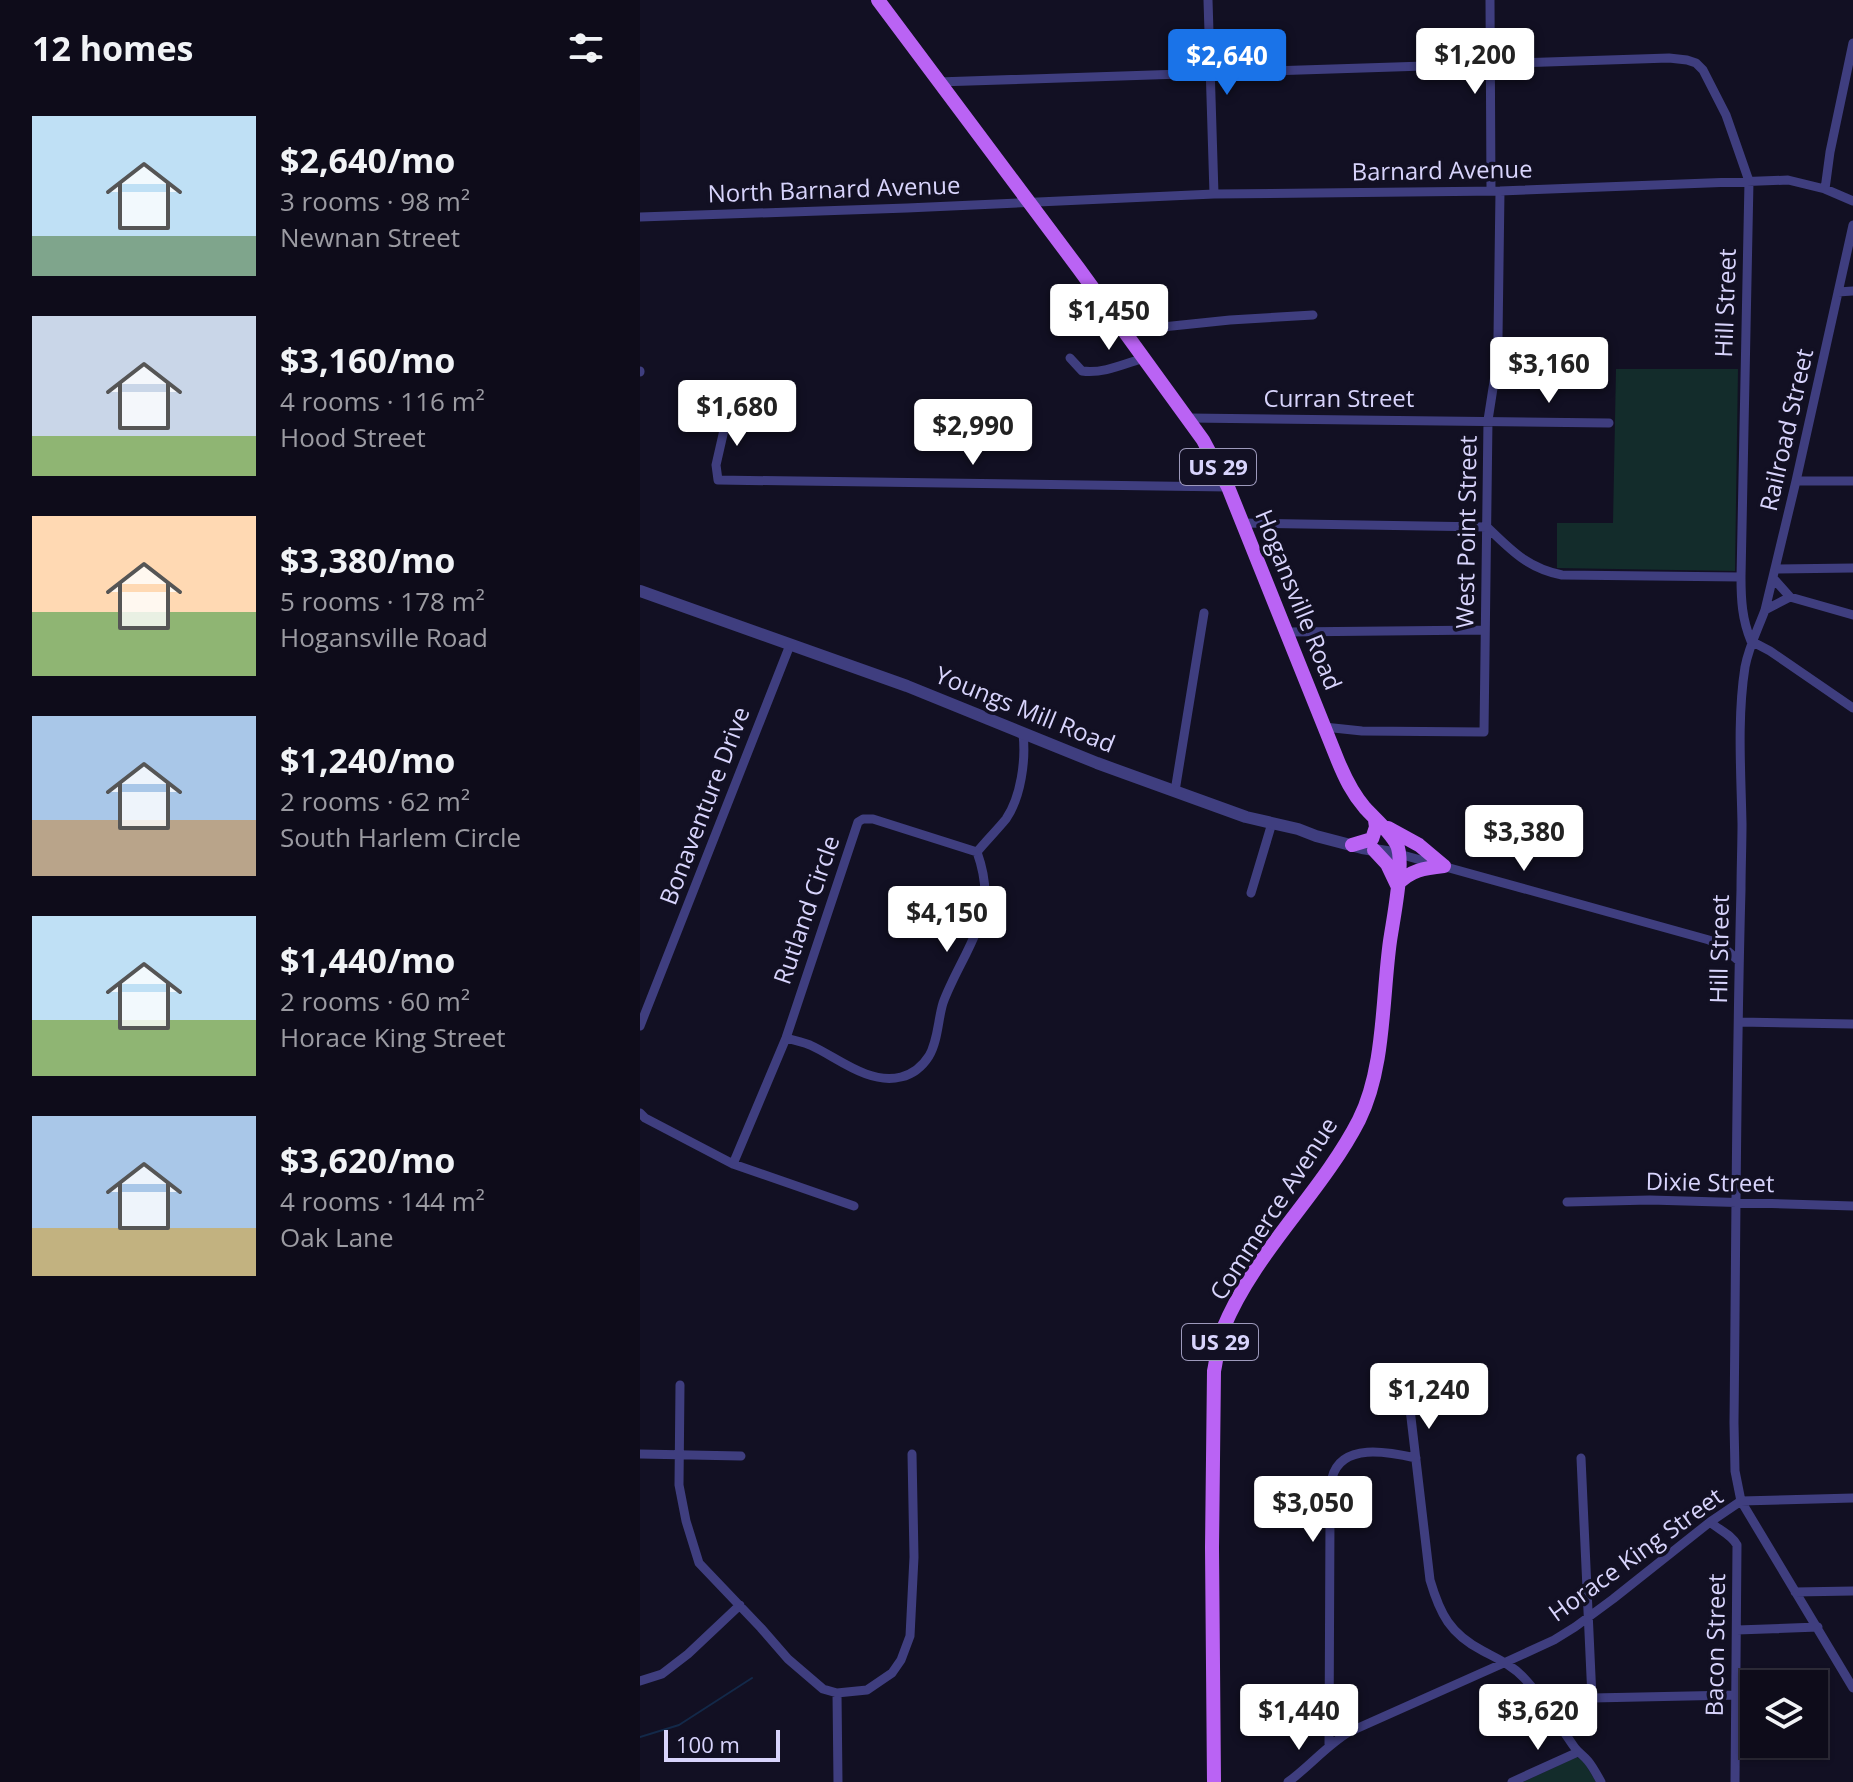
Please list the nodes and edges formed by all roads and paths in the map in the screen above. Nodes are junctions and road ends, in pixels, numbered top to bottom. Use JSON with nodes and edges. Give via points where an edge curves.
{"nodes":[{"id":1,"x":878,"y":0,"type":"edge"},
{"id":2,"x":1208,"y":0,"type":"edge"},
{"id":3,"x":1490,"y":0,"type":"edge"},
{"id":4,"x":1853,"y":43,"type":"edge"},
{"id":5,"x":1491,"y":65,"type":"junction"},
{"id":6,"x":1210,"y":73,"type":"junction"},
{"id":7,"x":938,"y":82,"type":"junction"},
{"id":8,"x":1749,"y":181,"type":"junction"},
{"id":9,"x":1825,"y":189,"type":"junction"},
{"id":10,"x":1496,"y":191,"type":"junction"},
{"id":11,"x":1214,"y":194,"type":"junction"},
{"id":12,"x":1853,"y":201,"type":"edge"},
{"id":13,"x":1029,"y":202,"type":"junction"},
{"id":14,"x":640,"y":217,"type":"edge"},
{"id":15,"x":1853,"y":225,"type":"edge"},
{"id":16,"x":1853,"y":291,"type":"edge"},
{"id":17,"x":1838,"y":292,"type":"junction"},
{"id":18,"x":1313,"y":315,"type":"dead end"},
{"id":19,"x":1124,"y":331,"type":"junction"},
{"id":20,"x":1070,"y":358,"type":"dead end"},
{"id":21,"x":1144,"y":358,"type":"junction"},
{"id":22,"x":1189,"y":418,"type":"junction"},
{"id":23,"x":1488,"y":420,"type":"junction"},
{"id":24,"x":722,"y":421,"type":"dead end"},
{"id":25,"x":1609,"y":423,"type":"dead end"},
{"id":26,"x":1796,"y":481,"type":"junction"},
{"id":27,"x":1853,"y":481,"type":"edge"},
{"id":28,"x":1228,"y":487,"type":"junction"},
{"id":29,"x":1243,"y":523,"type":"junction"},
{"id":30,"x":1487,"y":527,"type":"junction"},
{"id":31,"x":1853,"y":568,"type":"edge"},
{"id":32,"x":1774,"y":574,"type":"junction"},
{"id":33,"x":1741,"y":577,"type":"junction"},
{"id":34,"x":640,"y":591,"type":"edge"},
{"id":35,"x":1790,"y":597,"type":"junction"},
{"id":36,"x":1765,"y":610,"type":"junction"},
{"id":37,"x":1204,"y":613,"type":"dead end"},
{"id":38,"x":1853,"y":615,"type":"edge"},
{"id":39,"x":1485,"y":630,"type":"junction"},
{"id":40,"x":1287,"y":632,"type":"junction"},
{"id":41,"x":1751,"y":641,"type":"junction"},
{"id":42,"x":790,"y":645,"type":"junction"},
{"id":43,"x":1853,"y":708,"type":"edge"},
{"id":44,"x":1324,"y":727,"type":"junction"},
{"id":45,"x":1023,"y":734,"type":"junction"},
{"id":46,"x":1175,"y":791,"type":"junction"},
{"id":47,"x":1375,"y":820,"type":"junction"},
{"id":48,"x":1272,"y":823,"type":"junction"},
{"id":49,"x":1352,"y":845,"type":"junction"},
{"id":50,"x":1374,"y":850,"type":"junction"},
{"id":51,"x":977,"y":852,"type":"junction"},
{"id":52,"x":1399,"y":854,"type":"junction"},
{"id":53,"x":1444,"y":866,"type":"junction"},
{"id":54,"x":1397,"y":885,"type":"junction"},
{"id":55,"x":1251,"y":893,"type":"dead end"},
{"id":56,"x":1739,"y":961,"type":"junction"},
{"id":57,"x":1739,"y":1022,"type":"junction"},
{"id":58,"x":1853,"y":1024,"type":"edge"},
{"id":59,"x":640,"y":1026,"type":"edge"},
{"id":60,"x":786,"y":1038,"type":"junction"},
{"id":61,"x":640,"y":1113,"type":"edge"},
{"id":62,"x":733,"y":1164,"type":"junction"},
{"id":63,"x":1567,"y":1202,"type":"dead end"},
{"id":64,"x":1736,"y":1204,"type":"junction"},
{"id":65,"x":854,"y":1206,"type":"dead end"},
{"id":66,"x":1853,"y":1206,"type":"edge"},
{"id":67,"x":680,"y":1385,"type":"dead end"},
{"id":68,"x":1410,"y":1409,"type":"dead end"},
{"id":69,"x":640,"y":1454,"type":"edge"},
{"id":70,"x":912,"y":1454,"type":"dead end"},
{"id":71,"x":678,"y":1455,"type":"junction"},
{"id":72,"x":741,"y":1456,"type":"dead end"},
{"id":73,"x":1416,"y":1458,"type":"junction"},
{"id":74,"x":1581,"y":1458,"type":"dead end"},
{"id":75,"x":1853,"y":1498,"type":"edge"},
{"id":76,"x":1741,"y":1501,"type":"junction"},
{"id":77,"x":1710,"y":1522,"type":"junction"},
{"id":78,"x":1853,"y":1591,"type":"edge"},
{"id":79,"x":1795,"y":1592,"type":"junction"},
{"id":80,"x":740,"y":1605,"type":"junction"},
{"id":81,"x":1588,"y":1619,"type":"junction"},
{"id":82,"x":1818,"y":1627,"type":"junction"},
{"id":83,"x":1737,"y":1630,"type":"junction"},
{"id":84,"x":1506,"y":1662,"type":"junction"},
{"id":85,"x":640,"y":1681,"type":"edge"},
{"id":86,"x":1853,"y":1688,"type":"edge"},
{"id":87,"x":837,"y":1693,"type":"junction"},
{"id":88,"x":1736,"y":1695,"type":"junction"},
{"id":89,"x":1329,"y":1744,"type":"junction"},
{"id":90,"x":1578,"y":1752,"type":"junction"},
{"id":91,"x":838,"y":1782,"type":"edge"},
{"id":92,"x":1214,"y":1782,"type":"edge"},
{"id":93,"x":1288,"y":1782,"type":"edge"},
{"id":94,"x":1512,"y":1782,"type":"edge"},
{"id":95,"x":1601,"y":1782,"type":"edge"},
{"id":96,"x":1735,"y":1782,"type":"edge"}],
"edges":[{"from":1,"to":7,"type":"main road","name":"Hogansville Road","number":"US 29"},
{"from":2,"to":6,"type":"street"},
{"from":3,"to":5,"type":"street","name":"West Point Street"},
{"from":4,"to":9,"type":"street"},
{"from":5,"to":6,"type":"street"},
{"from":5,"to":8,"type":"street","via":[[1669,58],[1696,63],[1726,115]]},
{"from":5,"to":10,"type":"street","name":"West Point Street"},
{"from":6,"to":7,"type":"street"},
{"from":6,"to":11,"type":"street"},
{"from":7,"to":13,"type":"main road","name":"Hogansville Road","number":"US 29"},
{"from":8,"to":9,"type":"street","name":"Barnard Avenue","via":[[1788,180]]},
{"from":8,"to":10,"type":"street","name":"Barnard Avenue"},
{"from":8,"to":33,"type":"street","name":"Hill Street"},
{"from":9,"to":12,"type":"street","name":"Barnard Avenue"},
{"from":10,"to":11,"type":"street","name":"Barnard Avenue"},
{"from":10,"to":23,"type":"street","name":"West Point Street","via":[[1498,337]]},
{"from":11,"to":13,"type":"street","name":"Barnard Avenue"},
{"from":13,"to":14,"type":"street","name":"North Barnard Avenue"},
{"from":13,"to":19,"type":"main road","name":"Hogansville Road","number":"US 29"},
{"from":15,"to":17,"type":"street","name":"Railroad Street"},
{"from":16,"to":17,"type":"street"},
{"from":17,"to":26,"type":"street","name":"Railroad Street"},
{"from":18,"to":19,"type":"street"},
{"from":19,"to":21,"type":"main road","name":"Hogansville Road","number":"US 29"},
{"from":20,"to":21,"type":"street","via":[[1089,372]]},
{"from":21,"to":22,"type":"main road","name":"Hogansville Road","number":"US 29"},
{"from":22,"to":23,"type":"street","name":"Curran Street"},
{"from":22,"to":28,"type":"main road","name":"Hogansville Road","number":"US 29"},
{"from":23,"to":25,"type":"street","name":"Curran Street"},
{"from":23,"to":30,"type":"street","name":"West Point Street"},
{"from":24,"to":28,"type":"street","via":[[718,480]]},
{"from":26,"to":27,"type":"street"},
{"from":26,"to":32,"type":"street","name":"Railroad Street"},
{"from":28,"to":29,"type":"main road","name":"Hogansville Road","number":"US 29"},
{"from":29,"to":30,"type":"street"},
{"from":29,"to":40,"type":"main road","name":"Hogansville Road","number":"US 29"},
{"from":30,"to":33,"type":"street","via":[[1531,565],[1562,575]]},
{"from":30,"to":39,"type":"street","name":"West Point Street"},
{"from":31,"to":32,"type":"street"},
{"from":32,"to":35,"type":"street"},
{"from":32,"to":36,"type":"street","name":"Railroad Street"},
{"from":33,"to":41,"type":"street","name":"Hill Street","via":[[1741,607]]},
{"from":34,"to":42,"type":"street","name":"Youngs Mill Road"},
{"from":35,"to":36,"type":"street"},
{"from":35,"to":38,"type":"street"},
{"from":36,"to":41,"type":"street","name":"Railroad Street"},
{"from":37,"to":46,"type":"street"},
{"from":39,"to":40,"type":"street"},
{"from":39,"to":44,"type":"street","name":"West Point Street","via":[[1484,732]]},
{"from":40,"to":44,"type":"main road","name":"Hogansville Road","number":"US 29"},
{"from":41,"to":43,"type":"street"},
{"from":41,"to":56,"type":"street","name":"Hill Street","via":[[1740,749]]},
{"from":42,"to":45,"type":"street","name":"Youngs Mill Road"},
{"from":42,"to":59,"type":"street","name":"Bonaventure Drive"},
{"from":44,"to":47,"type":"main road","name":"Hogansville Road","number":"US 29","via":[[1352,792]]},
{"from":45,"to":46,"type":"street","name":"Youngs Mill Road"},
{"from":45,"to":51,"type":"street","via":[[1021,782],[1008,816]]},
{"from":46,"to":48,"type":"street","name":"Youngs Mill Road"},
{"from":47,"to":49,"type":"main road","via":[[1372,839]]},
{"from":47,"to":52,"type":"main road","name":"Hogansville Road","number":"US 29"},
{"from":47,"to":53,"type":"main road"},
{"from":48,"to":49,"type":"street","name":"Youngs Mill Road"},
{"from":48,"to":55,"type":"street"},
{"from":49,"to":50,"type":"street","name":"Youngs Mill Road"},
{"from":50,"to":52,"type":"street","name":"Youngs Mill Road"},
{"from":50,"to":54,"type":"main road"},
{"from":51,"to":60,"type":"street","name":"Rutland Circle","via":[[873,819],[858,822]]},
{"from":51,"to":60,"type":"street","via":[[985,896],[977,928],[943,1003],[931,1053],[915,1073],[898,1078],[864,1073]]},
{"from":52,"to":53,"type":"street"},
{"from":52,"to":54,"type":"main road","name":"Commerce Avenue","number":"US 29"},
{"from":53,"to":54,"type":"main road","via":[[1413,872]]},
{"from":53,"to":56,"type":"street","via":[[1709,940]]},
{"from":54,"to":92,"type":"main road","name":"Commerce Avenue","number":"US 29","via":[[1369,1097],[1345,1143],[1254,1272],[1218,1349],[1212,1543]]},
{"from":56,"to":57,"type":"street","name":"Hill Street"},
{"from":57,"to":58,"type":"street"},
{"from":57,"to":64,"type":"street","name":"Hill Street"},
{"from":60,"to":62,"type":"street","name":"Rutland Circle"},
{"from":61,"to":62,"type":"street"},
{"from":62,"to":65,"type":"street"},
{"from":63,"to":64,"type":"street","name":"Dixie Street"},
{"from":64,"to":66,"type":"street","name":"Dixie Street"},
{"from":64,"to":76,"type":"street","name":"Hill Street","via":[[1734,1423]]},
{"from":67,"to":71,"type":"street"},
{"from":68,"to":73,"type":"street"},
{"from":69,"to":71,"type":"street"},
{"from":70,"to":87,"type":"street","via":[[910,1636],[892,1673],[867,1690]]},
{"from":71,"to":72,"type":"street"},
{"from":71,"to":80,"type":"street","via":[[679,1485],[699,1563]]},
{"from":73,"to":84,"type":"street","via":[[1430,1580],[1443,1618],[1459,1636]]},
{"from":73,"to":89,"type":"street","via":[[1354,1455],[1340,1462],[1332,1480]]},
{"from":74,"to":81,"type":"street"},
{"from":75,"to":76,"type":"street","name":"Horace King Street"},
{"from":76,"to":77,"type":"street","name":"Horace King Street"},
{"from":76,"to":79,"type":"street","name":"Hill Street"},
{"from":77,"to":81,"type":"street","name":"Horace King Street"},
{"from":77,"to":83,"type":"street","name":"Bacon Street","via":[[1737,1545]]},
{"from":78,"to":79,"type":"street"},
{"from":79,"to":82,"type":"street","name":"Hill Street"},
{"from":80,"to":85,"type":"street","via":[[662,1674]]},
{"from":80,"to":87,"type":"street","via":[[788,1659],[823,1689]]},
{"from":81,"to":84,"type":"street","name":"Horace King Street"},
{"from":81,"to":88,"type":"street","via":[[1592,1698]]},
{"from":82,"to":83,"type":"street"},
{"from":82,"to":86,"type":"street","name":"Hill Street"},
{"from":83,"to":88,"type":"street","name":"Bacon Street"},
{"from":84,"to":89,"type":"street","name":"Horace King Street"},
{"from":84,"to":90,"type":"street","via":[[1541,1698]]},
{"from":87,"to":91,"type":"street"},
{"from":88,"to":96,"type":"street","name":"Bacon Street"},
{"from":89,"to":93,"type":"street","name":"Horace King Street"},
{"from":90,"to":94,"type":"street"},
{"from":90,"to":95,"type":"street"}]}
